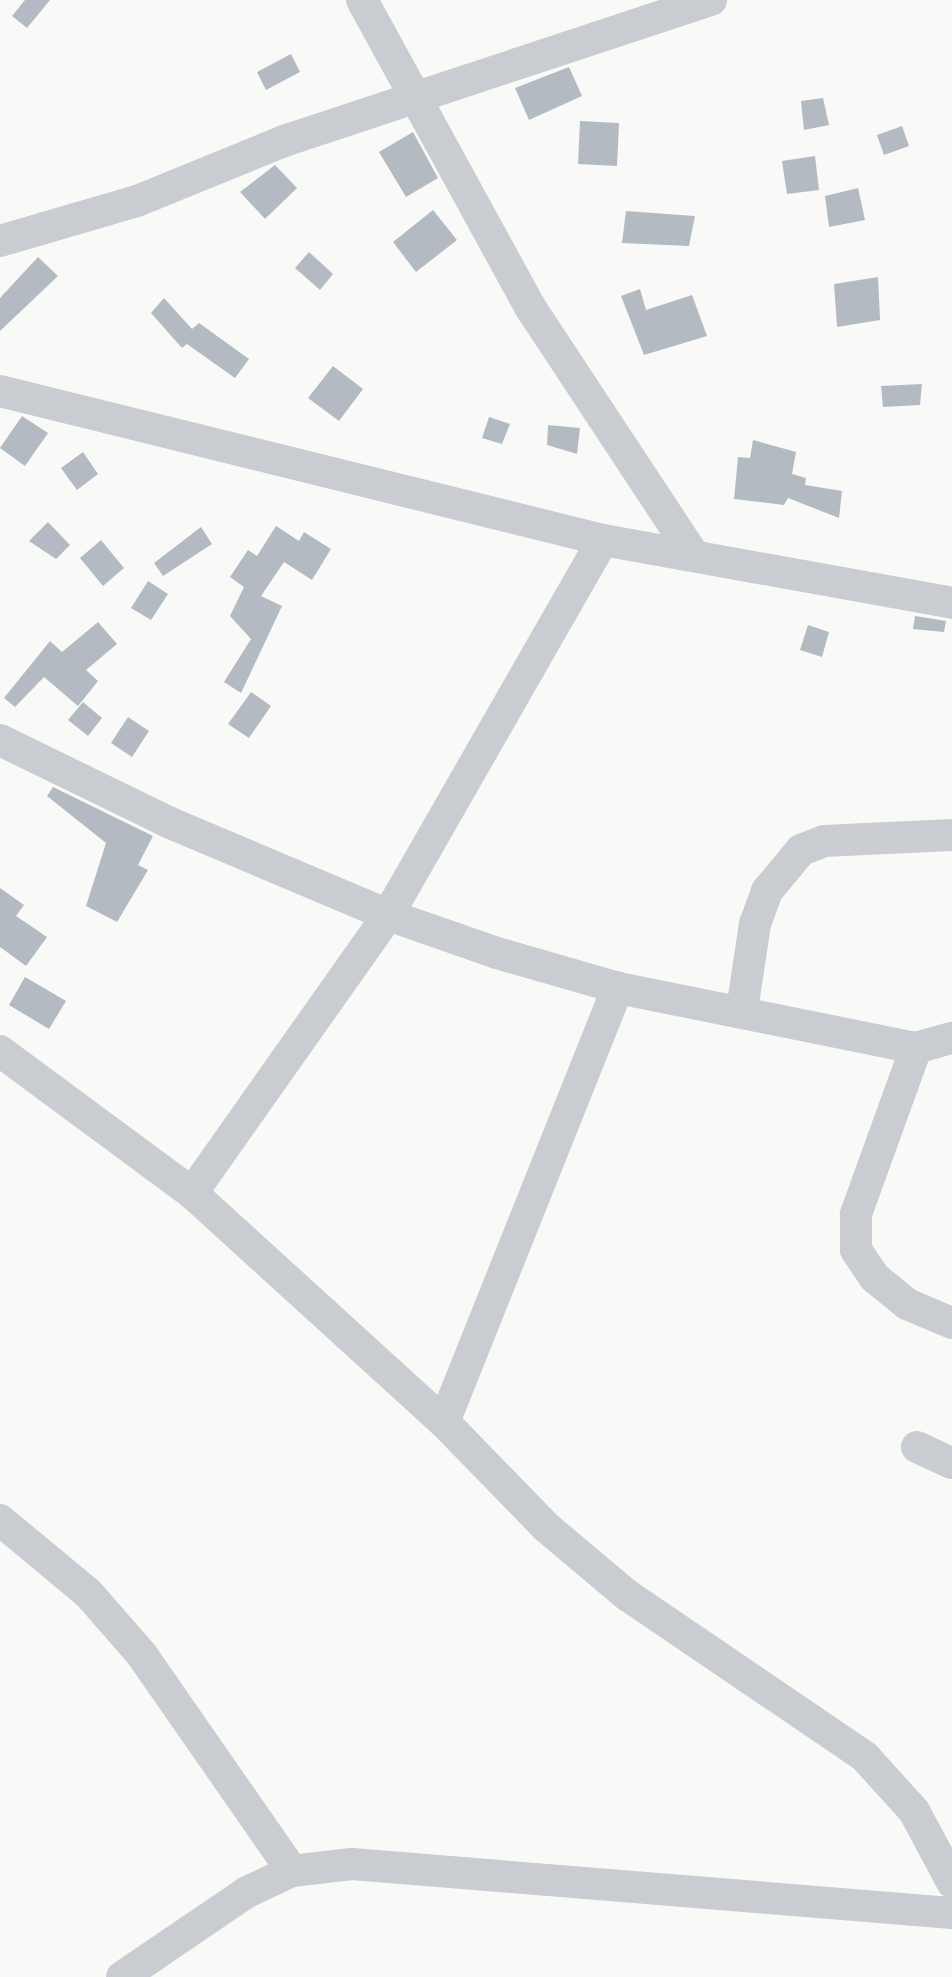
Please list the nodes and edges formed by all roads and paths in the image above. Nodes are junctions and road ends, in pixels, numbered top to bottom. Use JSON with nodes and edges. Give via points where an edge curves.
{"nodes":[{"id":1,"x":362,"y":0,"type":"edge"},
{"id":2,"x":711,"y":0,"type":"edge"},
{"id":3,"x":413,"y":98,"type":"junction"},
{"id":4,"x":0,"y":241,"type":"edge"},
{"id":5,"x":0,"y":391,"type":"edge"},
{"id":6,"x":603,"y":540,"type":"junction"},
{"id":7,"x":694,"y":556,"type":"junction"},
{"id":8,"x":952,"y":603,"type":"edge"},
{"id":9,"x":0,"y":740,"type":"edge"},
{"id":10,"x":952,"y":835,"type":"edge"},
{"id":11,"x":388,"y":915,"type":"junction"},
{"id":12,"x":618,"y":988,"type":"junction"},
{"id":13,"x":742,"y":1010,"type":"junction"},
{"id":14,"x":952,"y":1038,"type":"edge"},
{"id":15,"x":916,"y":1048,"type":"junction"},
{"id":16,"x":0,"y":1051,"type":"edge"},
{"id":17,"x":192,"y":1193,"type":"junction"},
{"id":18,"x":952,"y":1323,"type":"edge"},
{"id":19,"x":444,"y":1422,"type":"junction"},
{"id":20,"x":917,"y":1447,"type":"dead end"},
{"id":21,"x":952,"y":1463,"type":"edge"},
{"id":22,"x":0,"y":1520,"type":"edge"},
{"id":23,"x":292,"y":1871,"type":"junction"},
{"id":24,"x":952,"y":1882,"type":"edge"},
{"id":25,"x":952,"y":1913,"type":"edge"},
{"id":26,"x":122,"y":1977,"type":"edge"}],
"edges":[{"from":1,"to":3,"type":"street"},
{"from":2,"to":3,"type":"street"},
{"from":3,"to":4,"type":"street","via":[[137,201]]},
{"from":3,"to":7,"type":"street","via":[[530,307]]},
{"from":5,"to":6,"type":"street"},
{"from":6,"to":7,"type":"street"},
{"from":6,"to":11,"type":"street"},
{"from":7,"to":8,"type":"street"},
{"from":9,"to":11,"type":"street","via":[[168,822]]},
{"from":10,"to":13,"type":"street","via":[[824,841],[801,850],[767,891],[755,924]]},
{"from":11,"to":12,"type":"street"},
{"from":11,"to":17,"type":"street"},
{"from":12,"to":13,"type":"street"},
{"from":12,"to":19,"type":"street"},
{"from":13,"to":15,"type":"street"},
{"from":14,"to":15,"type":"street"},
{"from":15,"to":18,"type":"street","via":[[856,1214],[856,1250],[874,1277],[907,1304]]},
{"from":16,"to":17,"type":"street"},
{"from":17,"to":19,"type":"street"},
{"from":19,"to":24,"type":"street","via":[[546,1527],[627,1595],[865,1757],[914,1811]]},
{"from":20,"to":21,"type":"street"},
{"from":22,"to":23,"type":"street","via":[[88,1593],[142,1655]]},
{"from":23,"to":25,"type":"street","via":[[352,1864]]},
{"from":23,"to":26,"type":"street","via":[[206,1916]]}]}
